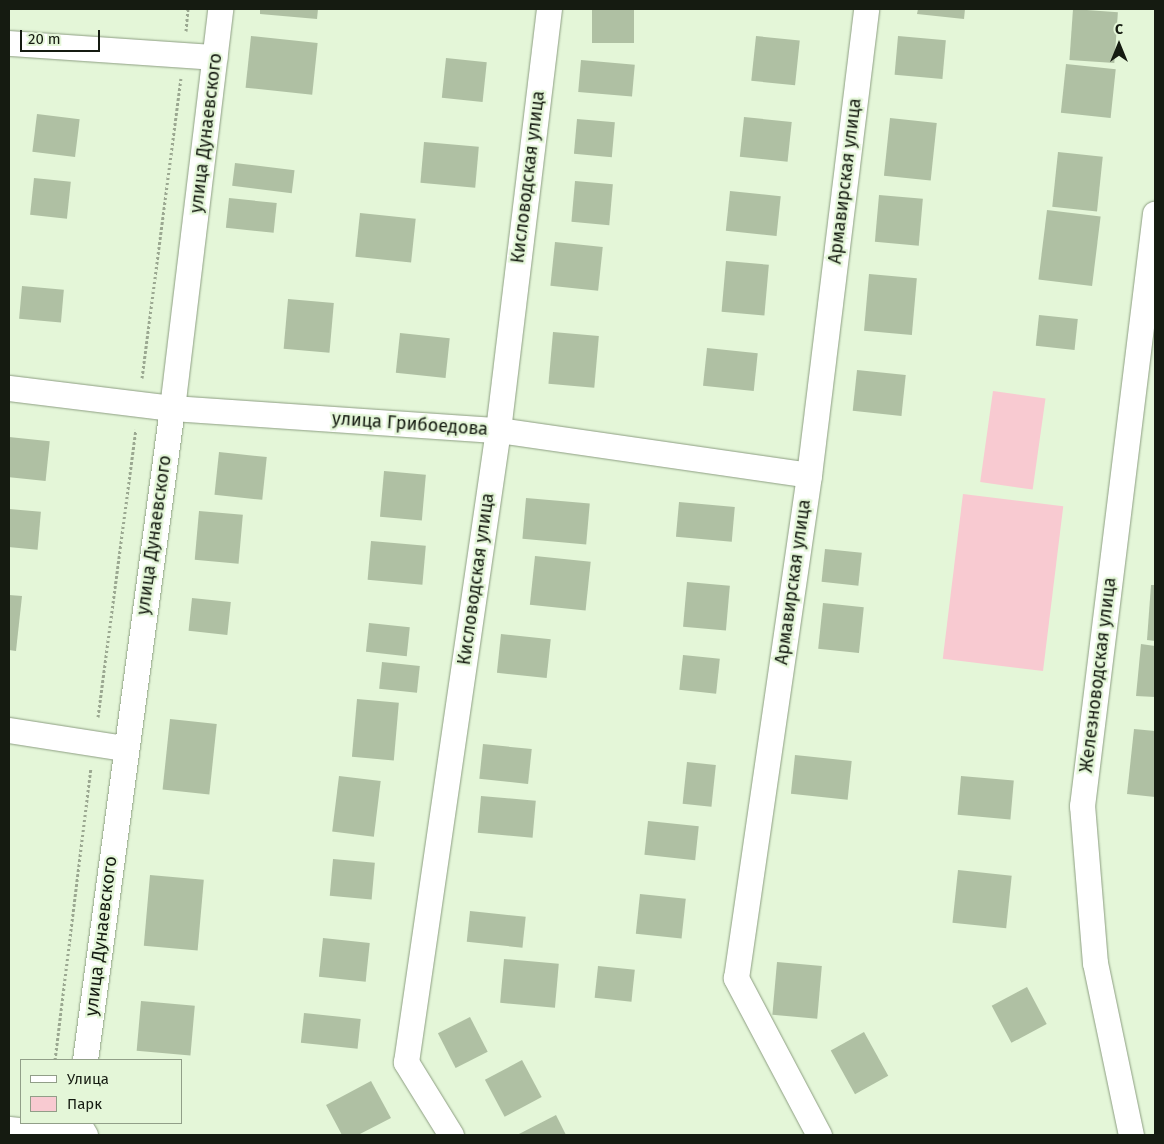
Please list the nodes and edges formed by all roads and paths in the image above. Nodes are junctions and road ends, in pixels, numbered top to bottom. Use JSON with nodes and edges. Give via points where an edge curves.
{"nodes":[{"id":1,"x":188,"y":9,"type":"edge"},
{"id":2,"x":220,"y":9,"type":"edge"},
{"id":3,"x":549,"y":9,"type":"edge"},
{"id":4,"x":866,"y":9,"type":"edge"},
{"id":5,"x":9,"y":43,"type":"edge"},
{"id":6,"x":184,"y":55,"type":"junction"},
{"id":7,"x":215,"y":57,"type":"junction"},
{"id":8,"x":1155,"y":213,"type":"edge"},
{"id":9,"x":9,"y":388,"type":"edge"},
{"id":10,"x":139,"y":404,"type":"junction"},
{"id":11,"x":172,"y":408,"type":"junction"},
{"id":12,"x":498,"y":430,"type":"junction"},
{"id":13,"x":809,"y":475,"type":"junction"},
{"id":14,"x":9,"y":730,"type":"edge"},
{"id":15,"x":94,"y":743,"type":"junction"},
{"id":16,"x":124,"y":748,"type":"junction"},
{"id":17,"x":54,"y":1059,"type":"edge"},
{"id":18,"x":85,"y":1059,"type":"edge"},
{"id":19,"x":79,"y":1124,"type":"edge"},
{"id":20,"x":9,"y":1129,"type":"edge"},
{"id":21,"x":64,"y":1135,"type":"edge"},
{"id":22,"x":85,"y":1135,"type":"edge"},
{"id":23,"x":451,"y":1135,"type":"edge"},
{"id":24,"x":819,"y":1135,"type":"edge"},
{"id":25,"x":1130,"y":1135,"type":"edge"}],
"edges":[{"from":1,"to":6,"type":"path"},
{"from":2,"to":7,"type":"street","name":"улица Дунаевского"},
{"from":3,"to":12,"type":"street","name":"Кисловодская улица"},
{"from":4,"to":13,"type":"street","name":"Армавирская улица"},
{"from":5,"to":6,"type":"street"},
{"from":6,"to":7,"type":"street"},
{"from":6,"to":10,"type":"path"},
{"from":7,"to":11,"type":"street","name":"улица Дунаевского"},
{"from":8,"to":25,"type":"street","name":"Железноводская улица","via":[[1082,806],[1095,963]]},
{"from":9,"to":10,"type":"street","name":"улица Грибоедова"},
{"from":10,"to":11,"type":"street","name":"улица Грибоедова"},
{"from":10,"to":15,"type":"path"},
{"from":11,"to":12,"type":"street","name":"улица Грибоедова"},
{"from":11,"to":16,"type":"street","name":"улица Дунаевского"},
{"from":12,"to":13,"type":"street","name":"улица Грибоедова"},
{"from":12,"to":23,"type":"street","name":"Кисловодская улица","via":[[406,1062]]},
{"from":13,"to":24,"type":"street","name":"Армавирская улица","via":[[736,978]]},
{"from":14,"to":15,"type":"street"},
{"from":15,"to":16,"type":"street"},
{"from":15,"to":17,"type":"path"},
{"from":16,"to":18,"type":"street","name":"улица Дунаевского"},
{"from":19,"to":22,"type":"street"},
{"from":20,"to":21,"type":"street"}]}
